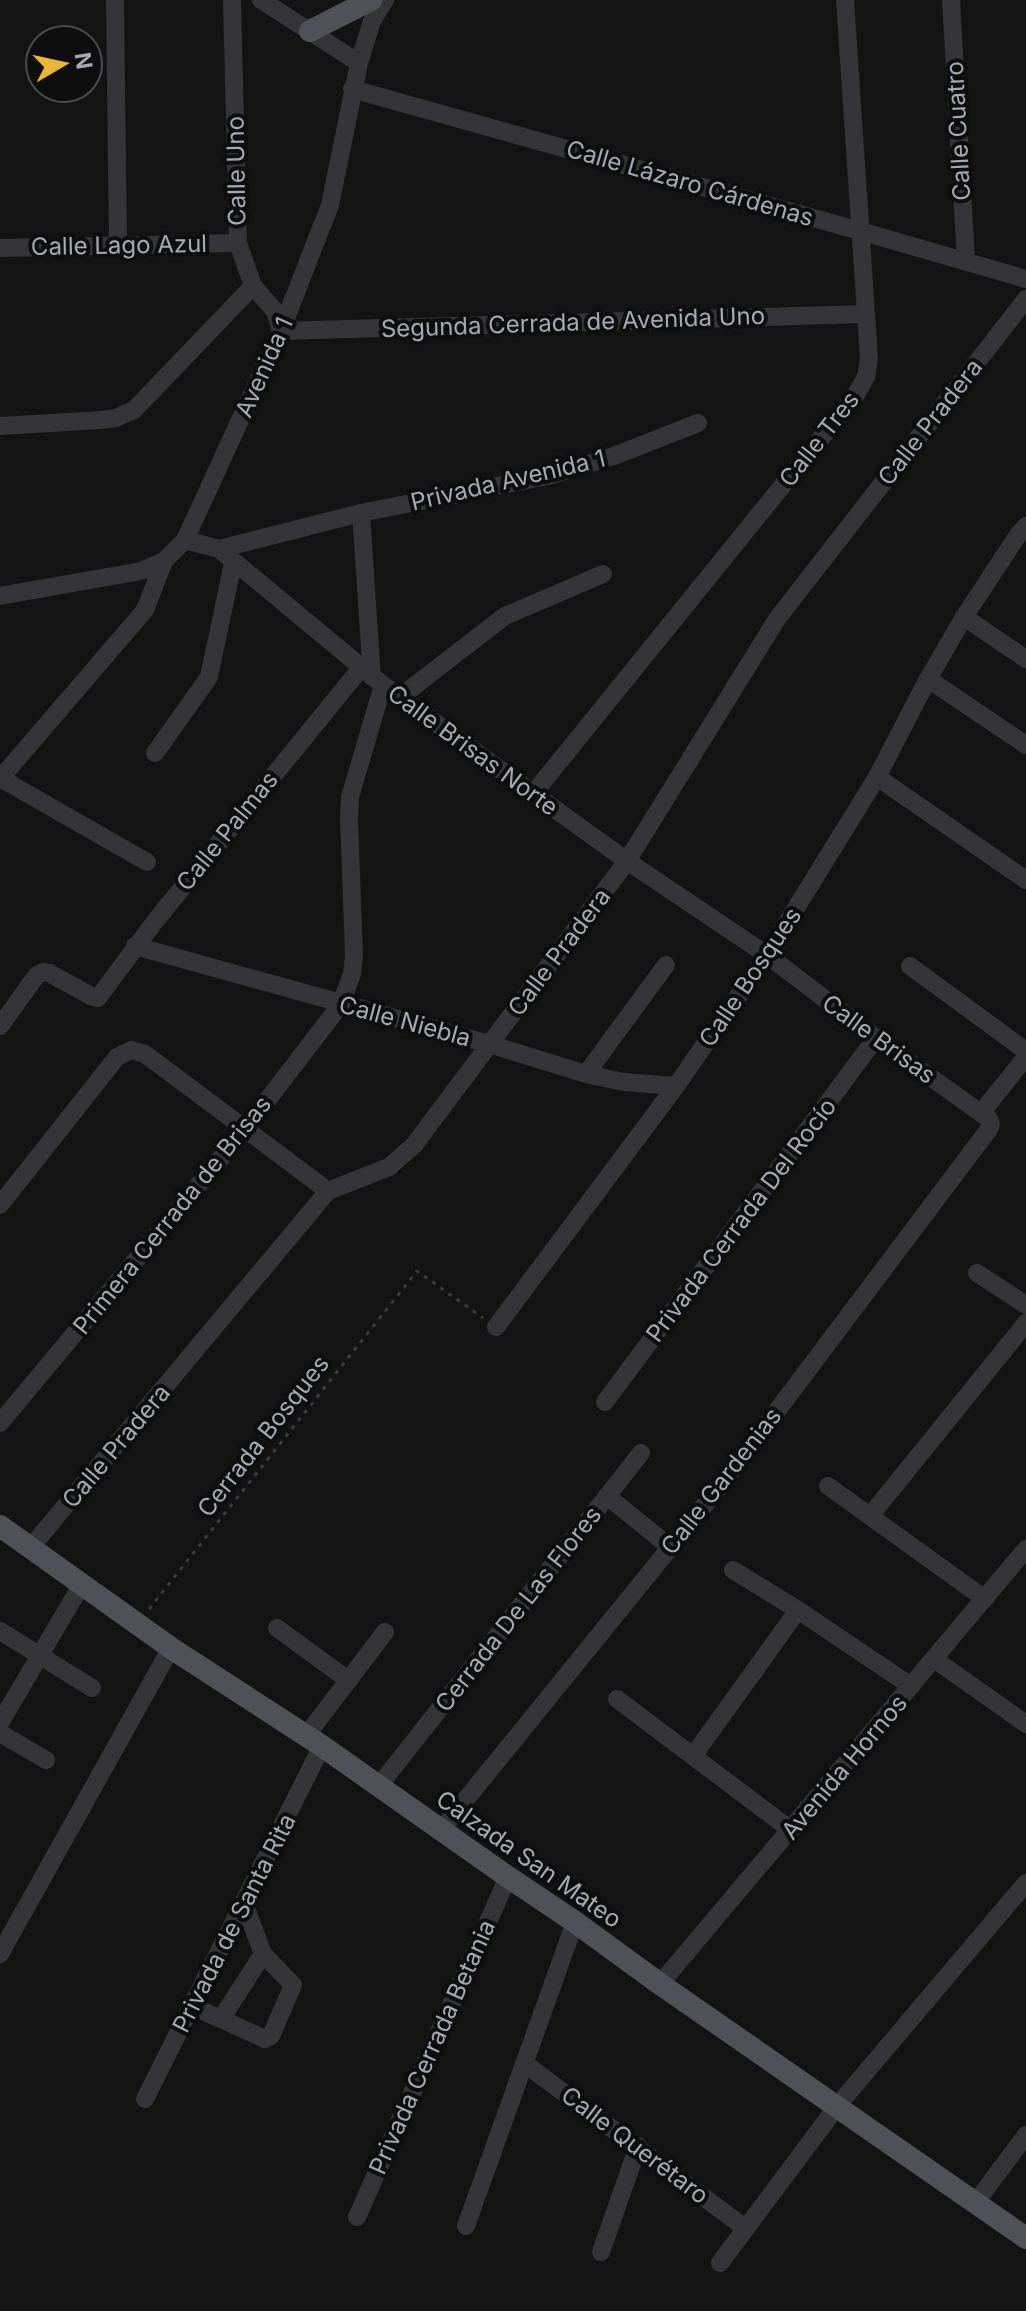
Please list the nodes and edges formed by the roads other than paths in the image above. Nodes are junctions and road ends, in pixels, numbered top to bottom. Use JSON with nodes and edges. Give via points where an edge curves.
{"nodes":[{"id":1,"x":115,"y":0,"type":"edge"},
{"id":2,"x":232,"y":0,"type":"edge"},
{"id":3,"x":261,"y":0,"type":"edge"},
{"id":4,"x":371,"y":0,"type":"edge"},
{"id":5,"x":385,"y":0,"type":"edge"},
{"id":6,"x":845,"y":0,"type":"edge"},
{"id":7,"x":951,"y":0,"type":"edge"},
{"id":8,"x":310,"y":31,"type":"junction"},
{"id":9,"x":359,"y":63,"type":"junction"},
{"id":10,"x":352,"y":89,"type":"junction"},
{"id":11,"x":860,"y":231,"type":"junction"},
{"id":12,"x":238,"y":243,"type":"junction"},
{"id":13,"x":118,"y":245,"type":"junction"},
{"id":14,"x":0,"y":248,"type":"edge"},
{"id":15,"x":966,"y":261,"type":"junction"},
{"id":16,"x":1026,"y":279,"type":"edge"},
{"id":17,"x":253,"y":286,"type":"junction"},
{"id":18,"x":1026,"y":299,"type":"edge"},
{"id":19,"x":865,"y":314,"type":"junction"},
{"id":20,"x":281,"y":331,"type":"junction"},
{"id":21,"x":698,"y":423,"type":"dead end"},
{"id":22,"x":0,"y":426,"type":"edge"},
{"id":23,"x":361,"y":513,"type":"junction"},
{"id":24,"x":1023,"y":534,"type":"edge"},
{"id":25,"x":185,"y":540,"type":"junction"},
{"id":26,"x":219,"y":549,"type":"junction"},
{"id":27,"x":164,"y":561,"type":"junction"},
{"id":28,"x":233,"y":563,"type":"junction"},
{"id":29,"x":603,"y":574,"type":"dead end"},
{"id":30,"x":0,"y":596,"type":"edge"},
{"id":31,"x":964,"y":617,"type":"junction"},
{"id":32,"x":1026,"y":659,"type":"edge"},
{"id":33,"x":372,"y":677,"type":"junction"},
{"id":34,"x":928,"y":679,"type":"junction"},
{"id":35,"x":400,"y":697,"type":"junction"},
{"id":36,"x":1026,"y":745,"type":"edge"},
{"id":37,"x":155,"y":753,"type":"dead end"},
{"id":38,"x":877,"y":777,"type":"junction"},
{"id":39,"x":0,"y":778,"type":"edge"},
{"id":40,"x":533,"y":794,"type":"junction"},
{"id":41,"x":627,"y":861,"type":"junction"},
{"id":42,"x":147,"y":862,"type":"dead end"},
{"id":43,"x":1026,"y":880,"type":"edge"},
{"id":44,"x":135,"y":946,"type":"junction"},
{"id":45,"x":767,"y":955,"type":"junction"},
{"id":46,"x":666,"y":965,"type":"dead end"},
{"id":47,"x":910,"y":966,"type":"dead end"},
{"id":48,"x":341,"y":1004,"type":"junction"},
{"id":49,"x":0,"y":1026,"type":"edge"},
{"id":50,"x":876,"y":1038,"type":"junction"},
{"id":51,"x":489,"y":1044,"type":"junction"},
{"id":52,"x":1026,"y":1054,"type":"edge"},
{"id":53,"x":586,"y":1074,"type":"junction"},
{"id":54,"x":676,"y":1086,"type":"junction"},
{"id":55,"x":986,"y":1118,"type":"junction"},
{"id":56,"x":246,"y":1128,"type":"junction"},
{"id":57,"x":328,"y":1191,"type":"junction"},
{"id":58,"x":0,"y":1205,"type":"edge"},
{"id":59,"x":977,"y":1273,"type":"dead end"},
{"id":60,"x":1026,"y":1305,"type":"edge"},
{"id":61,"x":1026,"y":1323,"type":"edge"},
{"id":62,"x":496,"y":1327,"type":"road end"},
{"id":63,"x":605,"y":1402,"type":"dead end"},
{"id":64,"x":0,"y":1423,"type":"edge"},
{"id":65,"x":641,"y":1453,"type":"dead end"},
{"id":66,"x":828,"y":1486,"type":"dead end"},
{"id":67,"x":607,"y":1496,"type":"junction"},
{"id":68,"x":870,"y":1516,"type":"junction"},
{"id":69,"x":1,"y":1529,"type":"edge"},
{"id":70,"x":31,"y":1547,"type":"junction"},
{"id":71,"x":670,"y":1547,"type":"junction"},
{"id":72,"x":1026,"y":1549,"type":"edge"},
{"id":73,"x":733,"y":1570,"type":"dead end"},
{"id":74,"x":82,"y":1584,"type":"junction"},
{"id":75,"x":985,"y":1599,"type":"junction"},
{"id":76,"x":798,"y":1610,"type":"junction"},
{"id":77,"x":277,"y":1628,"type":"dead end"},
{"id":78,"x":0,"y":1631,"type":"edge"},
{"id":79,"x":385,"y":1632,"type":"dead end"},
{"id":80,"x":171,"y":1648,"type":"junction"},
{"id":81,"x":39,"y":1656,"type":"junction"},
{"id":82,"x":934,"y":1659,"type":"junction"},
{"id":83,"x":348,"y":1680,"type":"junction"},
{"id":84,"x":911,"y":1686,"type":"junction"},
{"id":85,"x":92,"y":1688,"type":"dead end"},
{"id":86,"x":617,"y":1699,"type":"dead end"},
{"id":87,"x":0,"y":1723,"type":"edge"},
{"id":88,"x":1026,"y":1724,"type":"edge"},
{"id":89,"x":0,"y":1733,"type":"edge"},
{"id":90,"x":314,"y":1741,"type":"junction"},
{"id":91,"x":693,"y":1756,"type":"junction"},
{"id":92,"x":46,"y":1760,"type":"dead end"},
{"id":93,"x":378,"y":1787,"type":"junction"},
{"id":94,"x":441,"y":1830,"type":"junction"},
{"id":95,"x":791,"y":1830,"type":"junction"},
{"id":96,"x":508,"y":1877,"type":"junction"},
{"id":97,"x":1026,"y":1883,"type":"edge"},
{"id":98,"x":244,"y":1903,"type":"junction"},
{"id":99,"x":575,"y":1922,"type":"junction"},
{"id":100,"x":0,"y":1954,"type":"edge"},
{"id":101,"x":263,"y":1954,"type":"junction"},
{"id":102,"x":660,"y":1984,"type":"junction"},
{"id":103,"x":192,"y":2006,"type":"junction"},
{"id":104,"x":221,"y":2019,"type":"junction"},
{"id":105,"x":524,"y":2063,"type":"junction"},
{"id":106,"x":145,"y":2099,"type":"dead end"},
{"id":107,"x":838,"y":2105,"type":"junction"},
{"id":108,"x":1026,"y":2135,"type":"edge"},
{"id":109,"x":638,"y":2146,"type":"junction"},
{"id":110,"x":976,"y":2202,"type":"junction"},
{"id":111,"x":357,"y":2217,"type":"dead end"},
{"id":112,"x":466,"y":2226,"type":"dead end"},
{"id":113,"x":745,"y":2228,"type":"junction"},
{"id":114,"x":1026,"y":2238,"type":"edge"},
{"id":115,"x":601,"y":2252,"type":"dead end"},
{"id":116,"x":720,"y":2263,"type":"dead end"}],
"edges":[{"from":1,"to":13,"type":"street"},
{"from":2,"to":12,"type":"street","name":"Calle Uno"},
{"from":3,"to":8,"type":"street"},
{"from":4,"to":8,"type":"main road"},
{"from":5,"to":9,"type":"street","name":"Avenida 1","via":[[372,21]]},
{"from":6,"to":11,"type":"street","name":"Calle Tres"},
{"from":7,"to":15,"type":"street","name":"Calle Cuatro"},
{"from":8,"to":9,"type":"street"},
{"from":9,"to":10,"type":"street","name":"Avenida 1"},
{"from":10,"to":11,"type":"street","name":"Calle Lázaro Cárdenas"},
{"from":10,"to":20,"type":"street","name":"Avenida 1","via":[[330,205]]},
{"from":11,"to":15,"type":"street","name":"Calle Lázaro Cárdenas"},
{"from":11,"to":19,"type":"street","name":"Calle Tres"},
{"from":12,"to":13,"type":"street","name":"Calle Lago Azul"},
{"from":12,"to":17,"type":"street","name":"Calle Uno"},
{"from":13,"to":14,"type":"street","name":"Calle Lago Azul"},
{"from":15,"to":16,"type":"street","name":"Calle Lázaro Cárdenas"},
{"from":17,"to":20,"type":"street","name":"Calle Uno","via":[[275,311]]},
{"from":17,"to":22,"type":"street","via":[[134,410],[101,420]]},
{"from":18,"to":41,"type":"street","name":"Calle Pradera","via":[[777,619]]},
{"from":19,"to":20,"type":"street","name":"Segunda Cerrada de Avenida Uno"},
{"from":19,"to":40,"type":"street","name":"Calle Tres","via":[[869,359],[855,396]]},
{"from":20,"to":25,"type":"street","name":"Avenida 1"},
{"from":21,"to":23,"type":"street","name":"Privada Avenida 1","via":[[552,475]]},
{"from":23,"to":26,"type":"street","name":"Privada Avenida 1"},
{"from":23,"to":33,"type":"street"},
{"from":24,"to":31,"type":"street","name":"Calle Bosques"},
{"from":25,"to":26,"type":"street"},
{"from":25,"to":27,"type":"street","name":"Avenida 1"},
{"from":26,"to":28,"type":"street","name":"Calle Brisas Norte"},
{"from":27,"to":30,"type":"street","name":"Avenida 1","via":[[141,571]]},
{"from":27,"to":39,"type":"street","via":[[145,610]]},
{"from":28,"to":33,"type":"street","name":"Calle Brisas Norte"},
{"from":28,"to":37,"type":"street","via":[[209,677]]},
{"from":29,"to":35,"type":"street","via":[[505,616]]},
{"from":31,"to":32,"type":"street"},
{"from":31,"to":34,"type":"street","name":"Calle Bosques"},
{"from":33,"to":35,"type":"street","name":"Calle Brisas Norte"},
{"from":33,"to":44,"type":"street","name":"Calle Palmas"},
{"from":33,"to":48,"type":"street","via":[[350,797],[354,955]]},
{"from":34,"to":36,"type":"street"},
{"from":34,"to":38,"type":"street","name":"Calle Bosques"},
{"from":35,"to":40,"type":"street","name":"Calle Brisas Norte"},
{"from":38,"to":43,"type":"street"},
{"from":38,"to":45,"type":"street","name":"Calle Bosques"},
{"from":39,"to":42,"type":"street"},
{"from":40,"to":41,"type":"street","name":"Calle Brisas Norte"},
{"from":41,"to":45,"type":"street","name":"Calle Brisas Norte"},
{"from":41,"to":51,"type":"street","name":"Calle Pradera"},
{"from":44,"to":48,"type":"street","name":"Calle Niebla"},
{"from":44,"to":49,"type":"street","name":"Calle Palmas","via":[[98,998],[43,972]]},
{"from":45,"to":50,"type":"street","name":"Calle Brisas"},
{"from":45,"to":54,"type":"street","name":"Calle Bosques"},
{"from":46,"to":53,"type":"street"},
{"from":47,"to":52,"type":"street"},
{"from":48,"to":51,"type":"street","name":"Calle Niebla"},
{"from":48,"to":56,"type":"street","name":"Primera Cerrada de Brisas"},
{"from":50,"to":55,"type":"street","name":"Calle Brisas"},
{"from":50,"to":63,"type":"street","name":"Privada Cerrada Del Rocío"},
{"from":51,"to":53,"type":"street","name":"Calle Niebla"},
{"from":51,"to":57,"type":"street","name":"Calle Pradera","via":[[414,1145],[389,1167]]},
{"from":52,"to":55,"type":"street","name":"Calle Gardenias"},
{"from":53,"to":54,"type":"street","name":"Calle Niebla"},
{"from":54,"to":62,"type":"street","name":"Calle Bosques"},
{"from":55,"to":71,"type":"street","name":"Calle Gardenias","via":[[970,1154]]},
{"from":56,"to":57,"type":"street"},
{"from":56,"to":58,"type":"street","via":[[145,1054],[131,1050],[117,1057]]},
{"from":56,"to":64,"type":"street","name":"Primera Cerrada de Brisas"},
{"from":57,"to":70,"type":"street","name":"Calle Pradera"},
{"from":59,"to":60,"type":"street"},
{"from":61,"to":68,"type":"street"},
{"from":65,"to":67,"type":"street"},
{"from":66,"to":68,"type":"street"},
{"from":67,"to":71,"type":"street","name":"Cerrada De Las Flores"},
{"from":67,"to":93,"type":"street","name":"Cerrada De Las Flores"},
{"from":68,"to":75,"type":"street"},
{"from":69,"to":70,"type":"main road","name":"Calzada San Mateo"},
{"from":70,"to":74,"type":"main road","name":"Calzada San Mateo"},
{"from":71,"to":94,"type":"street","name":"Calle Gardenias"},
{"from":72,"to":75,"type":"street","name":"Avenida Hornos"},
{"from":73,"to":76,"type":"street"},
{"from":74,"to":80,"type":"main road","name":"Calzada San Mateo"},
{"from":74,"to":81,"type":"street"},
{"from":75,"to":82,"type":"street","name":"Avenida Hornos"},
{"from":76,"to":84,"type":"street"},
{"from":76,"to":91,"type":"street"},
{"from":77,"to":83,"type":"street"},
{"from":78,"to":81,"type":"street"},
{"from":79,"to":83,"type":"street","name":"Privada de Santa Rita"},
{"from":80,"to":90,"type":"main road","name":"Calzada San Mateo"},
{"from":80,"to":100,"type":"street"},
{"from":81,"to":85,"type":"street"},
{"from":81,"to":87,"type":"street"},
{"from":82,"to":84,"type":"street","name":"Avenida Hornos"},
{"from":82,"to":88,"type":"street"},
{"from":83,"to":90,"type":"street","name":"Privada de Santa Rita"},
{"from":84,"to":95,"type":"street","name":"Avenida Hornos"},
{"from":86,"to":91,"type":"street"},
{"from":89,"to":92,"type":"street"},
{"from":90,"to":93,"type":"main road","name":"Calzada San Mateo"},
{"from":90,"to":98,"type":"street","name":"Privada de Santa Rita"},
{"from":91,"to":95,"type":"street"},
{"from":93,"to":94,"type":"main road","name":"Calzada San Mateo"},
{"from":94,"to":96,"type":"main road","name":"Calzada San Mateo"},
{"from":95,"to":102,"type":"street","name":"Avenida Hornos"},
{"from":96,"to":99,"type":"main road","name":"Calzada San Mateo"},
{"from":96,"to":111,"type":"street","name":"Privada Cerrada Betania"},
{"from":97,"to":107,"type":"street"},
{"from":98,"to":101,"type":"street"},
{"from":98,"to":103,"type":"street","name":"Privada de Santa Rita"},
{"from":99,"to":102,"type":"main road","name":"Calzada San Mateo"},
{"from":99,"to":105,"type":"street"},
{"from":101,"to":104,"type":"street"},
{"from":101,"to":104,"type":"street","via":[[293,1985],[271,2036],[265,2039]]},
{"from":102,"to":107,"type":"main road","name":"Calzada San Mateo"},
{"from":103,"to":104,"type":"street"},
{"from":103,"to":106,"type":"street","name":"Privada de Santa Rita"},
{"from":105,"to":109,"type":"street","name":"Calle Querétaro"},
{"from":105,"to":112,"type":"street"},
{"from":107,"to":110,"type":"main road","name":"Calzada San Mateo"},
{"from":107,"to":113,"type":"street"},
{"from":108,"to":110,"type":"street"},
{"from":109,"to":113,"type":"street","name":"Calle Querétaro"},
{"from":109,"to":115,"type":"street"},
{"from":110,"to":114,"type":"main road","name":"Calzada San Mateo"},
{"from":113,"to":116,"type":"street"}]}
